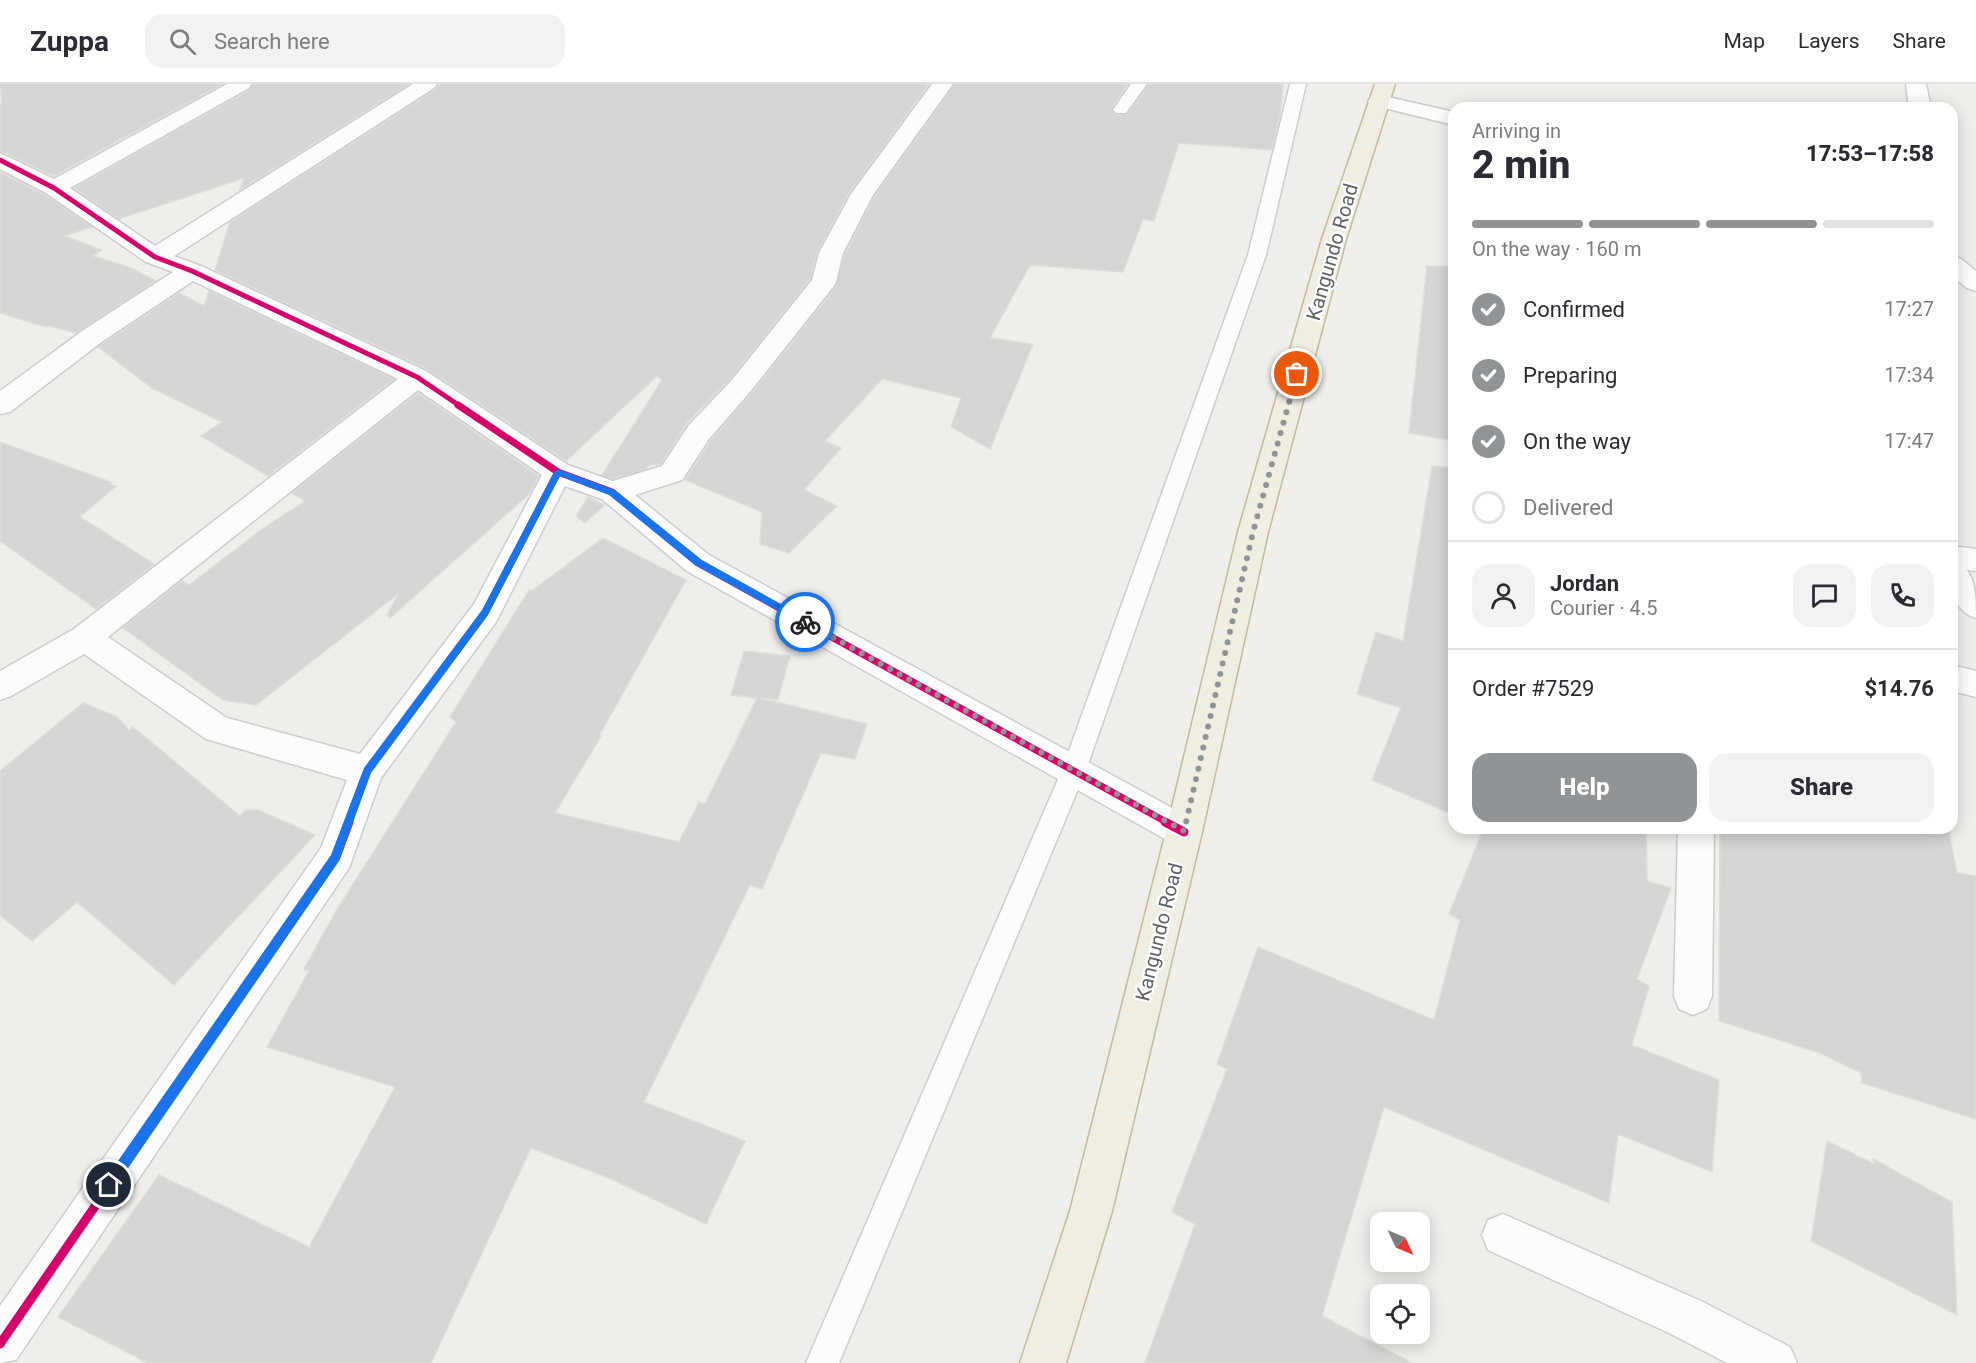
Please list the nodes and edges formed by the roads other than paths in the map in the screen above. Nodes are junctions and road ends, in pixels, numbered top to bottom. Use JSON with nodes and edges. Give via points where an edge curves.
{"nodes":[{"id":1,"x":242,"y":84,"type":"edge"},
{"id":2,"x":427,"y":84,"type":"edge"},
{"id":3,"x":943,"y":84,"type":"edge"},
{"id":4,"x":1139,"y":84,"type":"edge"},
{"id":5,"x":1298,"y":84,"type":"edge"},
{"id":6,"x":1916,"y":84,"type":"edge"},
{"id":7,"x":1382,"y":92,"type":"edge"},
{"id":8,"x":1919,"y":102,"type":"edge"},
{"id":9,"x":1121,"y":110,"type":"dead end"},
{"id":10,"x":1448,"y":117,"type":"edge"},
{"id":11,"x":0,"y":160,"type":"edge"},
{"id":12,"x":54,"y":188,"type":"junction"},
{"id":13,"x":155,"y":257,"type":"junction"},
{"id":14,"x":1958,"y":269,"type":"edge"},
{"id":15,"x":192,"y":271,"type":"junction"},
{"id":16,"x":1976,"y":283,"type":"edge"},
{"id":17,"x":417,"y":377,"type":"junction"},
{"id":18,"x":0,"y":405,"type":"edge"},
{"id":19,"x":558,"y":472,"type":"junction"},
{"id":20,"x":612,"y":492,"type":"junction"},
{"id":21,"x":1958,"y":558,"type":"edge"},
{"id":22,"x":1976,"y":560,"type":"edge"},
{"id":23,"x":1958,"y":580,"type":"edge"},
{"id":24,"x":1976,"y":606,"type":"edge"},
{"id":25,"x":85,"y":638,"type":"junction"},
{"id":26,"x":1958,"y":680,"type":"edge"},
{"id":27,"x":1976,"y":684,"type":"edge"},
{"id":28,"x":0,"y":687,"type":"edge"},
{"id":29,"x":1074,"y":770,"type":"junction"},
{"id":30,"x":367,"y":771,"type":"junction"},
{"id":31,"x":1184,"y":831,"type":"junction"},
{"id":32,"x":1696,"y":834,"type":"edge"},
{"id":33,"x":1693,"y":996,"type":"dead end"},
{"id":34,"x":1503,"y":1235,"type":"dead end"},
{"id":35,"x":0,"y":1344,"type":"edge"},
{"id":36,"x":822,"y":1363,"type":"edge"},
{"id":37,"x":1043,"y":1363,"type":"edge"},
{"id":38,"x":1773,"y":1363,"type":"edge"}],
"edges":[{"from":1,"to":12,"type":"street"},
{"from":2,"to":13,"type":"street"},
{"from":3,"to":20,"type":"street","via":[[862,194],[831,253],[824,282],[699,432],[672,473]]},
{"from":4,"to":9,"type":"lane"},
{"from":5,"to":29,"type":"lane","via":[[1257,255]]},
{"from":6,"to":8,"type":"street"},
{"from":7,"to":10,"type":"street"},
{"from":7,"to":31,"type":"highway","name":"Kangundo Road","via":[[1334,239],[1253,532]]},
{"from":11,"to":12,"type":"street"},
{"from":12,"to":13,"type":"street"},
{"from":13,"to":15,"type":"street"},
{"from":14,"to":16,"type":"street"},
{"from":15,"to":17,"type":"street"},
{"from":15,"to":18,"type":"street","via":[[94,335]]},
{"from":17,"to":19,"type":"street"},
{"from":17,"to":25,"type":"street"},
{"from":19,"to":20,"type":"street"},
{"from":19,"to":30,"type":"street","via":[[485,613]]},
{"from":20,"to":29,"type":"street","via":[[698,563]]},
{"from":21,"to":22,"type":"street"},
{"from":23,"to":24,"type":"street"},
{"from":25,"to":28,"type":"street"},
{"from":25,"to":30,"type":"street","via":[[218,729]]},
{"from":26,"to":27,"type":"street"},
{"from":29,"to":31,"type":"street"},
{"from":29,"to":36,"type":"lane"},
{"from":30,"to":35,"type":"street","via":[[336,857]]},
{"from":31,"to":37,"type":"highway","name":"Kangundo Road","via":[[1091,1211]]},
{"from":32,"to":33,"type":"street"},
{"from":34,"to":38,"type":"street","via":[[1685,1317]]}]}
